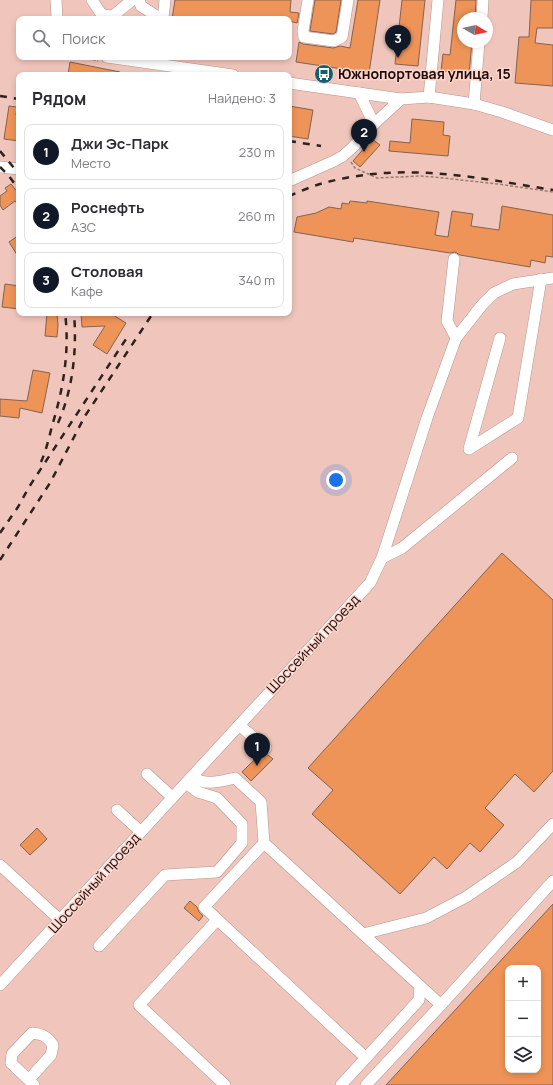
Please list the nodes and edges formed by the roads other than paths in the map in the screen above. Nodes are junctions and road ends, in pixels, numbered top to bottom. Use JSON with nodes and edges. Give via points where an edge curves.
{"nodes":[{"id":1,"x":56,"y":0,"type":"edge"},
{"id":2,"x":92,"y":0,"type":"edge"},
{"id":3,"x":132,"y":0,"type":"edge"},
{"id":4,"x":139,"y":0,"type":"edge"},
{"id":5,"x":165,"y":0,"type":"edge"},
{"id":6,"x":308,"y":0,"type":"edge"},
{"id":7,"x":348,"y":0,"type":"edge"},
{"id":8,"x":438,"y":0,"type":"edge"},
{"id":9,"x":484,"y":0,"type":"edge"},
{"id":10,"x":483,"y":12,"type":"edge"},
{"id":11,"x":58,"y":16,"type":"edge"},
{"id":12,"x":157,"y":16,"type":"edge"},
{"id":13,"x":162,"y":16,"type":"edge"},
{"id":14,"x":479,"y":48,"type":"edge"},
{"id":15,"x":128,"y":60,"type":"edge"},
{"id":16,"x":212,"y":72,"type":"edge"},
{"id":17,"x":292,"y":83,"type":"edge"},
{"id":18,"x":359,"y":93,"type":"junction"},
{"id":19,"x":429,"y":97,"type":"junction"},
{"id":20,"x":401,"y":98,"type":"junction"},
{"id":21,"x":474,"y":104,"type":"junction"},
{"id":22,"x":374,"y":124,"type":"junction"},
{"id":23,"x":553,"y":130,"type":"edge"},
{"id":24,"x":352,"y":158,"type":"road end"},
{"id":25,"x":334,"y":161,"type":"junction"},
{"id":26,"x":0,"y":167,"type":"edge"},
{"id":27,"x":16,"y":169,"type":"edge"},
{"id":28,"x":292,"y":180,"type":"edge"},
{"id":29,"x":454,"y":259,"type":"dead end"},
{"id":30,"x":553,"y":278,"type":"edge"},
{"id":31,"x":541,"y":280,"type":"junction"},
{"id":32,"x":456,"y":338,"type":"junction"},
{"id":33,"x":500,"y":338,"type":"dead end"},
{"id":34,"x":512,"y":458,"type":"dead end"},
{"id":35,"x":382,"y":558,"type":"junction"},
{"id":36,"x":238,"y":725,"type":"junction"},
{"id":37,"x":266,"y":748,"type":"dead end"},
{"id":38,"x":148,"y":774,"type":"dead end"},
{"id":39,"x":189,"y":780,"type":"junction"},
{"id":40,"x":172,"y":797,"type":"junction"},
{"id":41,"x":117,"y":810,"type":"dead end"},
{"id":42,"x":553,"y":824,"type":"edge"},
{"id":43,"x":141,"y":832,"type":"junction"},
{"id":44,"x":264,"y":843,"type":"junction"},
{"id":45,"x":0,"y":866,"type":"edge"},
{"id":46,"x":553,"y":880,"type":"edge"},
{"id":47,"x":60,"y":920,"type":"junction"},
{"id":48,"x":218,"y":920,"type":"junction"},
{"id":49,"x":363,"y":934,"type":"junction"},
{"id":50,"x":99,"y":946,"type":"dead end"},
{"id":51,"x":0,"y":986,"type":"edge"},
{"id":52,"x":420,"y":986,"type":"junction"},
{"id":53,"x":441,"y":1005,"type":"junction"},
{"id":54,"x":366,"y":1058,"type":"junction"},
{"id":55,"x":225,"y":1085,"type":"edge"},
{"id":56,"x":341,"y":1085,"type":"edge"},
{"id":57,"x":366,"y":1085,"type":"edge"}],
"edges":[{"from":1,"to":11,"type":"street"},
{"from":2,"to":3,"type":"street","via":[[102,16],[113,16]]},
{"from":4,"to":12,"type":"street","via":[[141,6]]},
{"from":5,"to":13,"type":"street"},
{"from":6,"to":7,"type":"street","via":[[304,37],[334,41],[342,37]]},
{"from":8,"to":19,"type":"street"},
{"from":9,"to":10,"type":"street"},
{"from":14,"to":21,"type":"street"},
{"from":15,"to":16,"type":"street"},
{"from":17,"to":18,"type":"street"},
{"from":18,"to":20,"type":"street"},
{"from":18,"to":22,"type":"street"},
{"from":19,"to":20,"type":"street"},
{"from":19,"to":21,"type":"street"},
{"from":20,"to":22,"type":"street"},
{"from":21,"to":23,"type":"street"},
{"from":22,"to":25,"type":"street","via":[[353,147]]},
{"from":24,"to":25,"type":"street"},
{"from":25,"to":28,"type":"street"},
{"from":26,"to":27,"type":"street"},
{"from":29,"to":32,"type":"street","via":[[447,321]]},
{"from":30,"to":31,"type":"street","name":"Шоссейный проезд"},
{"from":31,"to":32,"type":"street","name":"Шоссейный проезд","via":[[513,284],[494,292]]},
{"from":31,"to":33,"type":"street","via":[[518,418],[469,449]]},
{"from":32,"to":35,"type":"street","name":"Шоссейный проезд","via":[[426,418]]},
{"from":34,"to":35,"type":"street","via":[[402,548]]},
{"from":35,"to":36,"type":"street","name":"Шоссейный проезд","via":[[370,583]]},
{"from":36,"to":37,"type":"street"},
{"from":36,"to":39,"type":"street","name":"Шоссейный проезд"},
{"from":38,"to":40,"type":"street"},
{"from":39,"to":40,"type":"street","name":"Шоссейный проезд"},
{"from":39,"to":44,"type":"street","via":[[195,778],[210,783],[235,778],[261,802]]},
{"from":39,"to":50,"type":"street","via":[[198,792],[218,798],[242,824],[242,843],[217,872],[165,875]]},
{"from":40,"to":43,"type":"street","name":"Шоссейный проезд"},
{"from":41,"to":43,"type":"street"},
{"from":42,"to":49,"type":"street","via":[[518,862],[466,898],[426,918]]},
{"from":43,"to":47,"type":"street","name":"Шоссейный проезд"},
{"from":44,"to":48,"type":"street","via":[[204,907]]},
{"from":44,"to":49,"type":"street"},
{"from":45,"to":47,"type":"street"},
{"from":46,"to":53,"type":"street"},
{"from":47,"to":51,"type":"street","name":"Шоссейный проезд"},
{"from":48,"to":54,"type":"street"},
{"from":48,"to":55,"type":"street","via":[[140,1005]]},
{"from":49,"to":52,"type":"street"},
{"from":52,"to":53,"type":"street"},
{"from":52,"to":54,"type":"street","via":[[419,1000]]},
{"from":53,"to":57,"type":"street"},
{"from":54,"to":56,"type":"street"}]}
